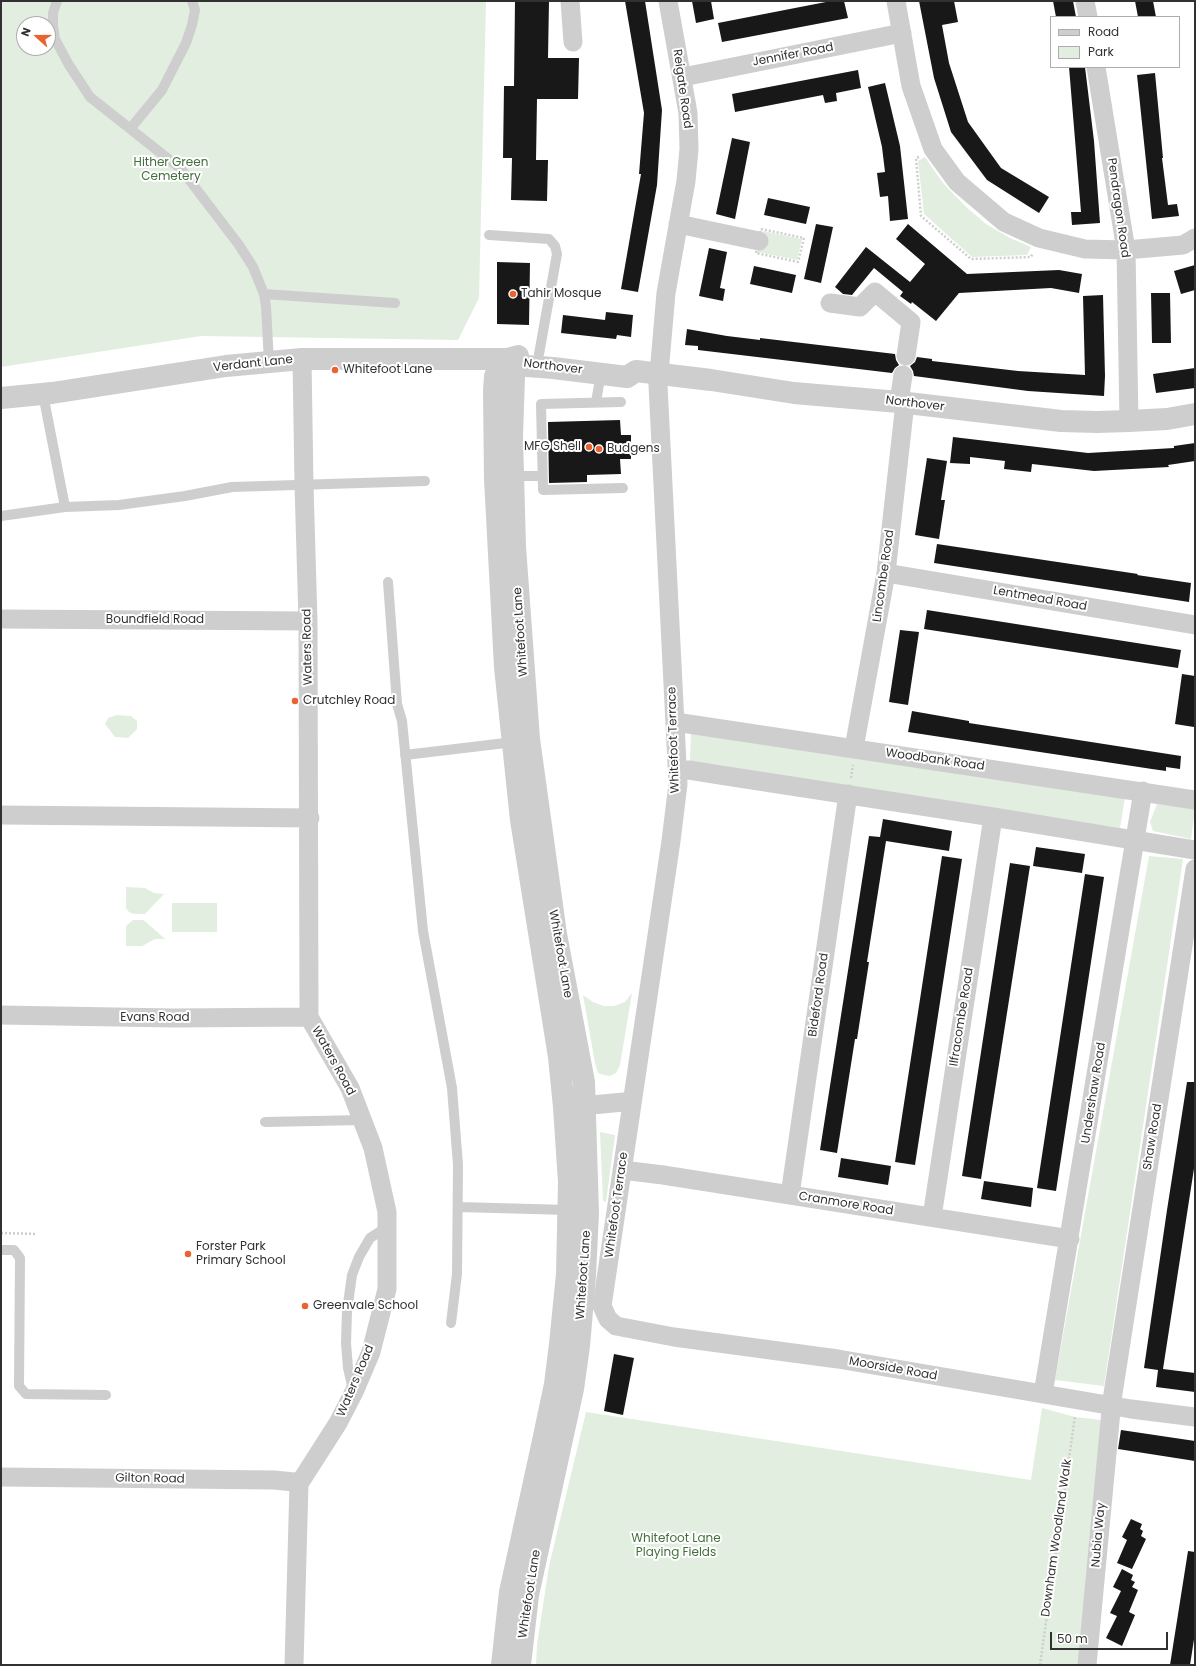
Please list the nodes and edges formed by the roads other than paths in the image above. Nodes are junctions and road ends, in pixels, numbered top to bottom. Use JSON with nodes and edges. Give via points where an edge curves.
{"nodes":[{"id":1,"x":57,"y":1,"type":"edge"},
{"id":2,"x":192,"y":1,"type":"edge"},
{"id":3,"x":570,"y":1,"type":"edge"},
{"id":4,"x":668,"y":1,"type":"edge"},
{"id":5,"x":896,"y":1,"type":"edge"},
{"id":6,"x":1085,"y":1,"type":"edge"},
{"id":7,"x":1088,"y":16,"type":"edge"},
{"id":8,"x":902,"y":33,"type":"junction"},
{"id":9,"x":573,"y":42,"type":"dead end"},
{"id":10,"x":1096,"y":68,"type":"edge"},
{"id":11,"x":683,"y":77,"type":"junction"},
{"id":12,"x":130,"y":129,"type":"junction"},
{"id":13,"x":678,"y":224,"type":"junction"},
{"id":14,"x":488,"y":235,"type":"dead end"},
{"id":15,"x":1195,"y":238,"type":"edge"},
{"id":16,"x":759,"y":241,"type":"road end"},
{"id":17,"x":1126,"y":250,"type":"junction"},
{"id":18,"x":264,"y":294,"type":"junction"},
{"id":19,"x":395,"y":303,"type":"dead end"},
{"id":20,"x":830,"y":303,"type":"dead end"},
{"id":21,"x":539,"y":354,"type":"junction"},
{"id":22,"x":906,"y":356,"type":"dead end"},
{"id":23,"x":302,"y":359,"type":"junction"},
{"id":24,"x":507,"y":359,"type":"junction"},
{"id":25,"x":269,"y":363,"type":"junction"},
{"id":26,"x":636,"y":372,"type":"junction"},
{"id":27,"x":601,"y":373,"type":"junction"},
{"id":28,"x":659,"y":374,"type":"junction"},
{"id":29,"x":903,"y":375,"type":"dead end"},
{"id":30,"x":43,"y":394,"type":"junction"},
{"id":31,"x":1,"y":398,"type":"edge"},
{"id":32,"x":596,"y":402,"type":"junction"},
{"id":33,"x":621,"y":402,"type":"dead end"},
{"id":34,"x":902,"y":402,"type":"junction"},
{"id":35,"x":1195,"y":414,"type":"edge"},
{"id":36,"x":1129,"y":421,"type":"junction"},
{"id":37,"x":513,"y":476,"type":"junction"},
{"id":38,"x":542,"y":476,"type":"junction"},
{"id":39,"x":425,"y":482,"type":"dead end"},
{"id":40,"x":304,"y":485,"type":"junction"},
{"id":41,"x":623,"y":488,"type":"dead end"},
{"id":42,"x":65,"y":507,"type":"junction"},
{"id":43,"x":1,"y":516,"type":"edge"},
{"id":44,"x":886,"y":573,"type":"junction"},
{"id":45,"x":388,"y":582,"type":"dead end"},
{"id":46,"x":1,"y":619,"type":"edge"},
{"id":47,"x":308,"y":621,"type":"junction"},
{"id":48,"x":1195,"y":625,"type":"edge"},
{"id":49,"x":675,"y":722,"type":"junction"},
{"id":50,"x":521,"y":741,"type":"junction"},
{"id":51,"x":855,"y":748,"type":"junction"},
{"id":52,"x":405,"y":755,"type":"junction"},
{"id":53,"x":678,"y":771,"type":"junction"},
{"id":54,"x":1143,"y":791,"type":"junction"},
{"id":55,"x":848,"y":794,"type":"junction"},
{"id":56,"x":1195,"y":800,"type":"edge"},
{"id":57,"x":1,"y":815,"type":"edge"},
{"id":58,"x":993,"y":817,"type":"junction"},
{"id":59,"x":310,"y":818,"type":"junction"},
{"id":60,"x":1135,"y":840,"type":"junction"},
{"id":61,"x":1195,"y":850,"type":"edge"},
{"id":62,"x":1195,"y":869,"type":"edge"},
{"id":63,"x":1,"y":1015,"type":"edge"},
{"id":64,"x":309,"y":1017,"type":"junction"},
{"id":65,"x":632,"y":1104,"type":"junction"},
{"id":66,"x":574,"y":1106,"type":"junction"},
{"id":67,"x":362,"y":1120,"type":"junction"},
{"id":68,"x":265,"y":1122,"type":"dead end"},
{"id":69,"x":622,"y":1170,"type":"junction"},
{"id":70,"x":790,"y":1195,"type":"junction"},
{"id":71,"x":458,"y":1208,"type":"junction"},
{"id":72,"x":569,"y":1210,"type":"junction"},
{"id":73,"x":932,"y":1217,"type":"junction"},
{"id":74,"x":387,"y":1227,"type":"junction"},
{"id":75,"x":1070,"y":1239,"type":"junction"},
{"id":76,"x":1,"y":1250,"type":"edge"},
{"id":77,"x":602,"y":1306,"type":"joint"},
{"id":78,"x":451,"y":1323,"type":"dead end"},
{"id":79,"x":570,"y":1345,"type":"junction"},
{"id":80,"x":354,"y":1392,"type":"junction"},
{"id":81,"x":1043,"y":1394,"type":"junction"},
{"id":82,"x":106,"y":1395,"type":"dead end"},
{"id":83,"x":1111,"y":1405,"type":"junction"},
{"id":84,"x":1195,"y":1417,"type":"edge"},
{"id":85,"x":1,"y":1477,"type":"edge"},
{"id":86,"x":299,"y":1484,"type":"junction"},
{"id":87,"x":294,"y":1665,"type":"edge"},
{"id":88,"x":502,"y":1665,"type":"edge"},
{"id":89,"x":520,"y":1665,"type":"edge"},
{"id":90,"x":1087,"y":1665,"type":"edge"}],
"edges":[{"from":1,"to":12,"type":"lane","via":[[53,13],[53,26],[60,50],[90,97]]},
{"from":2,"to":12,"type":"lane","via":[[195,10],[186,43],[162,90]]},
{"from":3,"to":9,"type":"street"},
{"from":4,"to":11,"type":"street","name":"Reigate Road"},
{"from":5,"to":8,"type":"street"},
{"from":6,"to":7,"type":"street"},
{"from":8,"to":11,"type":"street","name":"Jennifer Road"},
{"from":8,"to":17,"type":"street","via":[[911,86],[933,149],[957,182],[1004,222],[1040,238],[1084,249]]},
{"from":10,"to":17,"type":"street","name":"Pendragon Road"},
{"from":11,"to":13,"type":"street","name":"Reigate Road","via":[[689,149]]},
{"from":12,"to":18,"type":"lane","via":[[181,169],[247,256]]},
{"from":13,"to":16,"type":"street"},
{"from":13,"to":28,"type":"street","name":"Reigate Road","via":[[666,293]]},
{"from":14,"to":21,"type":"lane","via":[[549,239],[555,246],[557,254]]},
{"from":15,"to":17,"type":"street","via":[[1183,245]]},
{"from":17,"to":36,"type":"street","name":"Pendragon Road"},
{"from":18,"to":19,"type":"lane"},
{"from":18,"to":25,"type":"lane"},
{"from":20,"to":22,"type":"street","via":[[860,307],[875,292],[911,322]]},
{"from":21,"to":24,"type":"street","name":"Northover","via":[[529,353]]},
{"from":21,"to":26,"type":"street","name":"Northover","via":[[629,365]]},
{"from":23,"to":24,"type":"street","name":"Verdant Lane"},
{"from":23,"to":25,"type":"street","name":"Verdant Lane"},
{"from":23,"to":40,"type":"street","name":"Waters Road"},
{"from":24,"to":27,"type":"street","name":"Northover","via":[[527,366]]},
{"from":24,"to":37,"type":"street","name":"Whitefoot Lane","via":[[514,377]]},
{"from":24,"to":50,"type":"street","name":"Whitefoot Lane","via":[[495,376],[495,479],[500,582]]},
{"from":25,"to":30,"type":"street","name":"Verdant Lane","via":[[226,366]]},
{"from":26,"to":27,"type":"street","name":"Northover","via":[[627,377]]},
{"from":26,"to":28,"type":"street","name":"Northover"},
{"from":27,"to":32,"type":"lane"},
{"from":28,"to":34,"type":"street","name":"Northover","via":[[794,393]]},
{"from":28,"to":49,"type":"street","name":"Whitefoot Terrace"},
{"from":29,"to":34,"type":"street","name":"Lincombe Road"},
{"from":30,"to":31,"type":"street","name":"Verdant Lane"},
{"from":30,"to":42,"type":"lane"},
{"from":32,"to":33,"type":"lane"},
{"from":32,"to":38,"type":"lane","via":[[541,404]]},
{"from":34,"to":36,"type":"street","name":"Northover","via":[[1061,421]]},
{"from":34,"to":44,"type":"street","name":"Lincombe Road"},
{"from":35,"to":36,"type":"street","name":"Northover","via":[[1167,419]]},
{"from":37,"to":38,"type":"lane"},
{"from":37,"to":50,"type":"street","name":"Whitefoot Lane"},
{"from":38,"to":41,"type":"lane","via":[[543,490]]},
{"from":39,"to":40,"type":"lane"},
{"from":40,"to":42,"type":"lane","via":[[232,487],[119,505]]},
{"from":40,"to":47,"type":"street","name":"Waters Road"},
{"from":42,"to":43,"type":"lane"},
{"from":44,"to":48,"type":"street","name":"Lentmead Road"},
{"from":44,"to":51,"type":"street","name":"Lincombe Road"},
{"from":45,"to":52,"type":"lane","via":[[397,704],[402,721]]},
{"from":46,"to":47,"type":"street","name":"Boundfield Road"},
{"from":47,"to":59,"type":"street","name":"Waters Road"},
{"from":49,"to":51,"type":"street","name":"Woodbank Road"},
{"from":49,"to":53,"type":"street","name":"Whitefoot Terrace"},
{"from":50,"to":52,"type":"lane"},
{"from":50,"to":66,"type":"street","name":"Whitefoot Lane","via":[[521,820],[559,1057]]},
{"from":51,"to":54,"type":"street","name":"Woodbank Road"},
{"from":52,"to":71,"type":"lane","via":[[423,932],[452,1088],[458,1165]]},
{"from":53,"to":55,"type":"street","via":[[689,770]]},
{"from":53,"to":65,"type":"street","name":"Whitefoot Terrace","via":[[672,841]]},
{"from":54,"to":56,"type":"street","name":"Woodbank Road"},
{"from":54,"to":60,"type":"street","name":"Undershaw Road"},
{"from":55,"to":58,"type":"street"},
{"from":55,"to":70,"type":"street","name":"Bideford Road"},
{"from":57,"to":59,"type":"street"},
{"from":58,"to":60,"type":"street"},
{"from":58,"to":73,"type":"street","name":"Ilfracombe Road"},
{"from":59,"to":64,"type":"street","name":"Waters Road"},
{"from":60,"to":61,"type":"street"},
{"from":60,"to":75,"type":"street","name":"Undershaw Road"},
{"from":62,"to":83,"type":"street","name":"Shaw Road"},
{"from":63,"to":64,"type":"street","name":"Evans Road"},
{"from":64,"to":67,"type":"street","name":"Waters Road","via":[[350,1088]]},
{"from":65,"to":66,"type":"street","via":[[624,1102]]},
{"from":65,"to":69,"type":"street","name":"Whitefoot Terrace"},
{"from":66,"to":72,"type":"street","name":"Whitefoot Lane"},
{"from":66,"to":79,"type":"street","name":"Whitefoot Lane","via":[[588,1213],[585,1276]]},
{"from":67,"to":68,"type":"lane"},
{"from":67,"to":74,"type":"street","name":"Waters Road","via":[[373,1148],[387,1212]]},
{"from":69,"to":70,"type":"street","name":"Cranmore Road","via":[[663,1174]]},
{"from":69,"to":77,"type":"street","name":"Whitefoot Terrace"},
{"from":70,"to":73,"type":"street","name":"Cranmore Road"},
{"from":71,"to":72,"type":"lane"},
{"from":71,"to":78,"type":"lane","via":[[457,1274]]},
{"from":72,"to":79,"type":"street","name":"Whitefoot Lane","via":[[567,1274]]},
{"from":73,"to":75,"type":"street","name":"Cranmore Road"},
{"from":74,"to":80,"type":"street","name":"Waters Road","via":[[387,1289],[371,1352]]},
{"from":74,"to":80,"type":"lane","via":[[370,1238],[352,1275],[346,1311],[346,1343],[348,1368]]},
{"from":75,"to":81,"type":"street","name":"Undershaw Road"},
{"from":76,"to":82,"type":"lane","via":[[14,1250],[20,1258],[19,1386],[26,1394]]},
{"from":77,"to":81,"type":"street","name":"Moorside Road","via":[[608,1319],[616,1326],[674,1338],[838,1359]]},
{"from":79,"to":88,"type":"street","name":"Whitefoot Lane","via":[[555,1384],[510,1592]]},
{"from":79,"to":89,"type":"street","name":"Whitefoot Lane","via":[[573,1389],[528,1596]]},
{"from":80,"to":86,"type":"street","name":"Waters Road","via":[[335,1429]]},
{"from":81,"to":83,"type":"street","name":"Moorside Road"},
{"from":83,"to":84,"type":"street","name":"Moorside Road"},
{"from":83,"to":90,"type":"street","name":"Nubia Way"},
{"from":85,"to":86,"type":"street","name":"Gilton Road","via":[[274,1480]]},
{"from":86,"to":87,"type":"street"}]}
